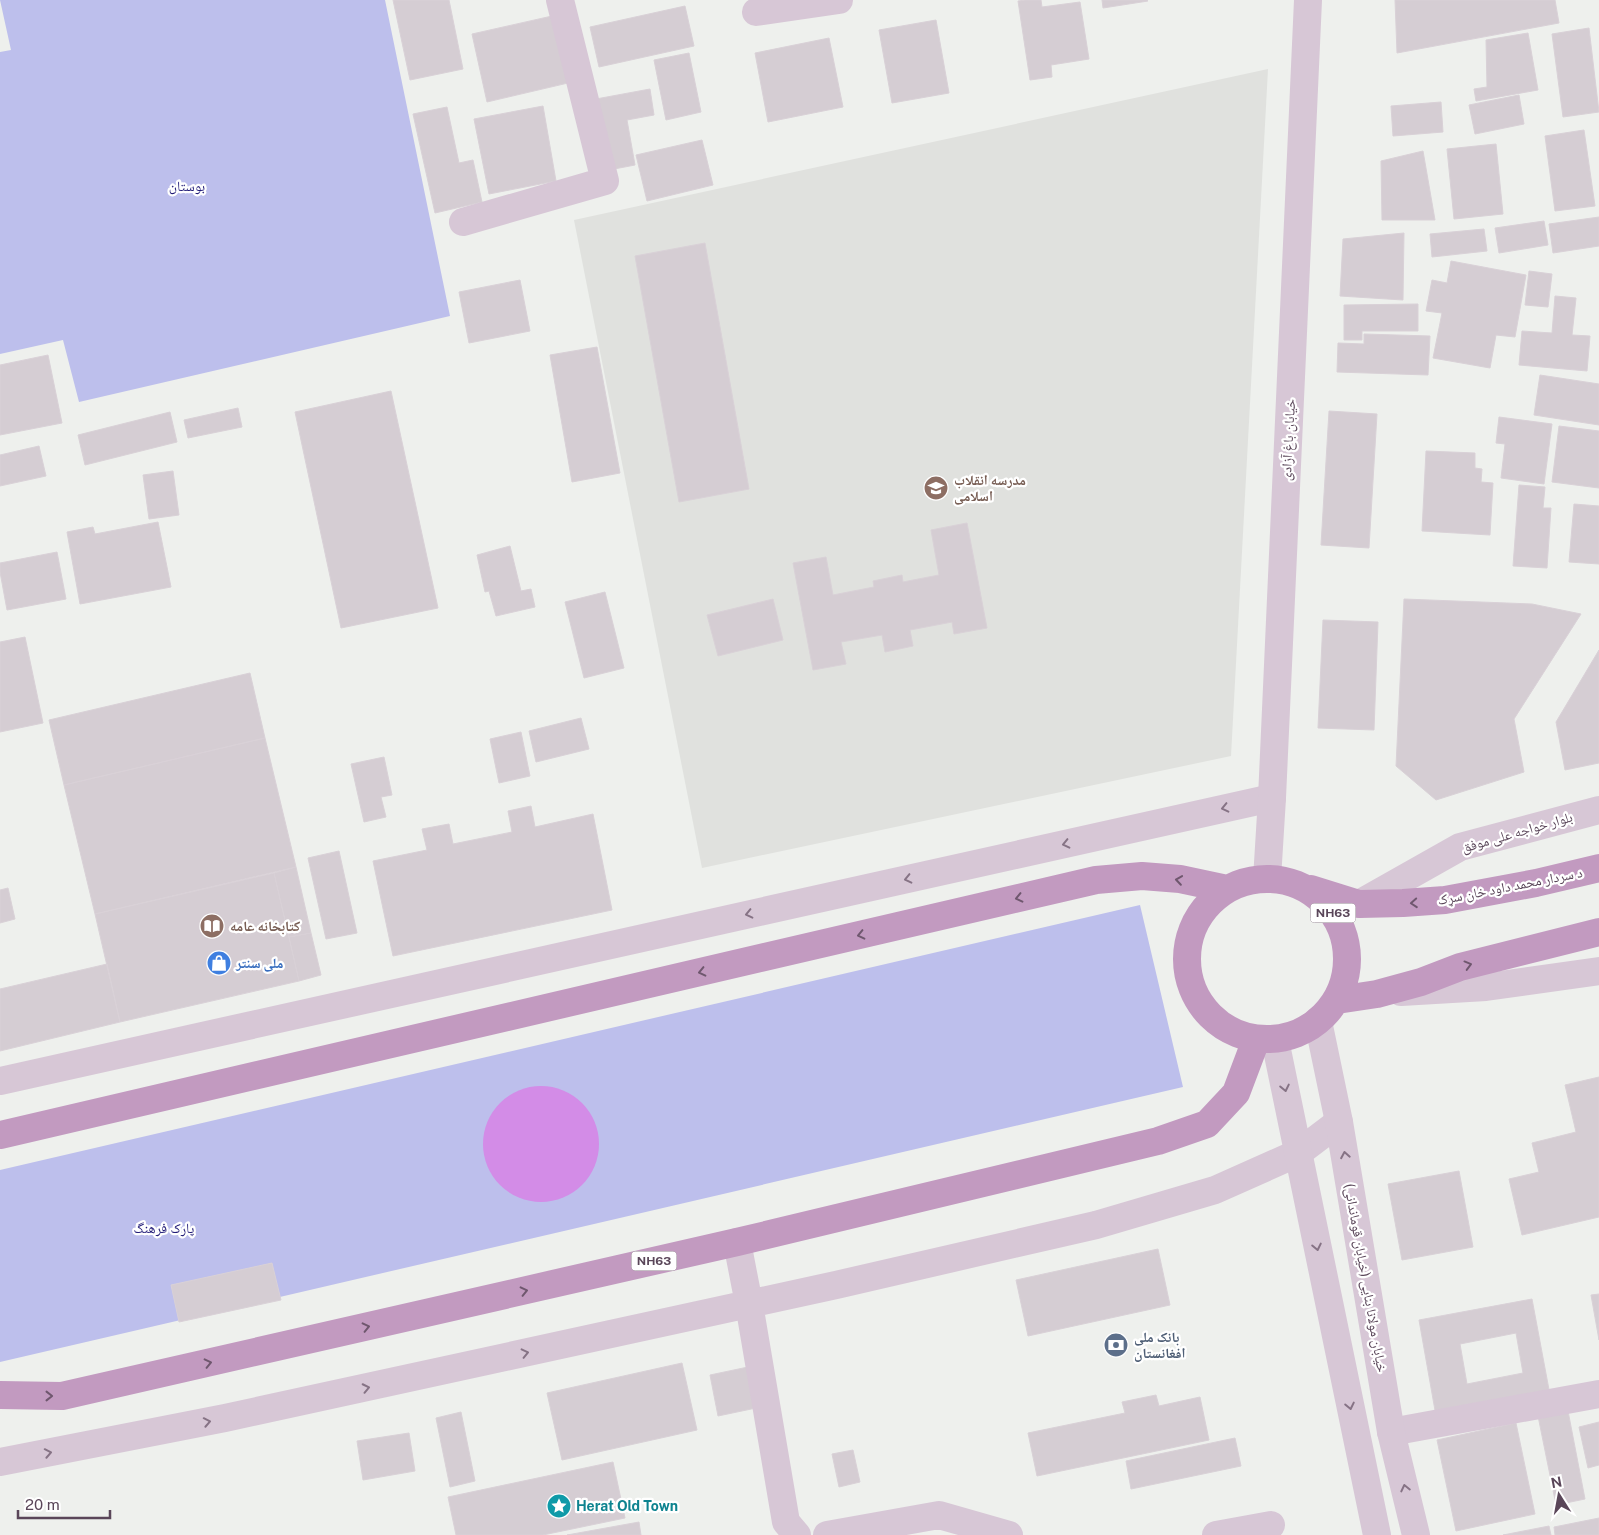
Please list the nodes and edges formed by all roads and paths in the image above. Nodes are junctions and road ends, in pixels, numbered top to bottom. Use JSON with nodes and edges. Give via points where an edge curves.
{"nodes":[{"id":1,"x":560,"y":0,"type":"edge"},
{"id":2,"x":839,"y":0,"type":"edge"},
{"id":3,"x":1308,"y":0,"type":"edge"},
{"id":4,"x":756,"y":12,"type":"dead end"},
{"id":5,"x":463,"y":222,"type":"dead end"},
{"id":6,"x":1272,"y":798,"type":"junction"},
{"id":7,"x":1599,"y":810,"type":"edge"},
{"id":8,"x":1599,"y":868,"type":"edge"},
{"id":9,"x":1267,"y":879,"type":"junction"},
{"id":10,"x":1303,"y":887,"type":"junction"},
{"id":11,"x":1227,"y":889,"type":"junction"},
{"id":12,"x":1359,"y":904,"type":"junction"},
{"id":13,"x":1599,"y":932,"type":"edge"},
{"id":14,"x":1599,"y":971,"type":"edge"},
{"id":15,"x":1377,"y":994,"type":"junction"},
{"id":16,"x":1336,"y":1000,"type":"junction"},
{"id":17,"x":1318,"y":1021,"type":"junction"},
{"id":18,"x":1266,"y":1040,"type":"junction"},
{"id":19,"x":0,"y":1081,"type":"edge"},
{"id":20,"x":1339,"y":1122,"type":"junction"},
{"id":21,"x":0,"y":1135,"type":"edge"},
{"id":22,"x":1298,"y":1153,"type":"junction"},
{"id":23,"x":737,"y":1242,"type":"junction"},
{"id":24,"x":749,"y":1304,"type":"junction"},
{"id":25,"x":1599,"y":1394,"type":"edge"},
{"id":26,"x":0,"y":1395,"type":"edge"},
{"id":27,"x":1391,"y":1432,"type":"junction"},
{"id":28,"x":0,"y":1462,"type":"edge"},
{"id":29,"x":1271,"y":1525,"type":"dead end"},
{"id":30,"x":797,"y":1535,"type":"edge"},
{"id":31,"x":827,"y":1535,"type":"edge"},
{"id":32,"x":1009,"y":1535,"type":"edge"},
{"id":33,"x":1216,"y":1535,"type":"edge"},
{"id":34,"x":1377,"y":1535,"type":"edge"},
{"id":35,"x":1416,"y":1535,"type":"edge"}],
"edges":[{"from":1,"to":5,"type":"street","via":[[605,182]]},
{"from":2,"to":4,"type":"street"},
{"from":3,"to":6,"type":"street","name":"خیابان باغ آزادی"},
{"from":6,"to":9,"type":"street","name":"خیابان باغ آزادی"},
{"from":6,"to":19,"type":"street","one_way":true},
{"from":7,"to":12,"type":"street","name":"بلوار خواجه علی موفق","via":[[1460,847]]},
{"from":8,"to":12,"type":"highway","name":"د سردار محمد داود خان سړک","number":"NH63","one_way":true,"via":[[1445,900]]},
{"from":9,"to":10,"type":"highway","number":"NH63"},
{"from":9,"to":11,"type":"highway","number":"NH63","via":[[1246,881]]},
{"from":10,"to":12,"type":"highway","name":"د سردار محمد داود خان سړک","number":"NH63"},
{"from":10,"to":16,"type":"highway","number":"NH63","via":[[1336,916],[1345,937],[1348,958],[1345,980]]},
{"from":11,"to":18,"type":"highway","number":"NH63","via":[[1209,903],[1196,921],[1188,942],[1186,964],[1190,986],[1201,1006],[1216,1022],[1235,1034]]},
{"from":11,"to":21,"type":"highway","one_way":true,"via":[[1180,879],[1142,876],[1096,880]]},
{"from":15,"to":13,"type":"highway","one_way":true,"via":[[1460,967]]},
{"from":14,"to":15,"type":"street","via":[[1486,987]]},
{"from":15,"to":16,"type":"highway"},
{"from":16,"to":17,"type":"highway","number":"NH63"},
{"from":17,"to":18,"type":"highway","number":"NH63","via":[[1292,1036]]},
{"from":17,"to":20,"type":"street","name":"خیابان مولانا بنایی (خیابان قوماندانی)"},
{"from":18,"to":22,"type":"street","one_way":true},
{"from":18,"to":23,"type":"highway","number":"NH63","via":[[1236,1093],[1207,1124],[1158,1141]]},
{"from":20,"to":22,"type":"street"},
{"from":27,"to":20,"type":"street","name":"خیابان مولانا بنایی (خیابان قوماندانی)","one_way":true},
{"from":22,"to":24,"type":"street","via":[[1215,1190],[1096,1225]]},
{"from":22,"to":34,"type":"street","one_way":true},
{"from":23,"to":24,"type":"street"},
{"from":26,"to":23,"type":"highway","number":"NH63","one_way":true,"via":[[62,1396]]},
{"from":28,"to":24,"type":"street","one_way":true,"via":[[235,1416]]},
{"from":24,"to":30,"type":"street","via":[[786,1522]]},
{"from":25,"to":27,"type":"street"},
{"from":35,"to":27,"type":"street","name":"خیابان مولانا بنایی (خیابان قوماندانی)","one_way":true},
{"from":29,"to":33,"type":"street"},
{"from":31,"to":32,"type":"street","via":[[939,1515]]}]}
